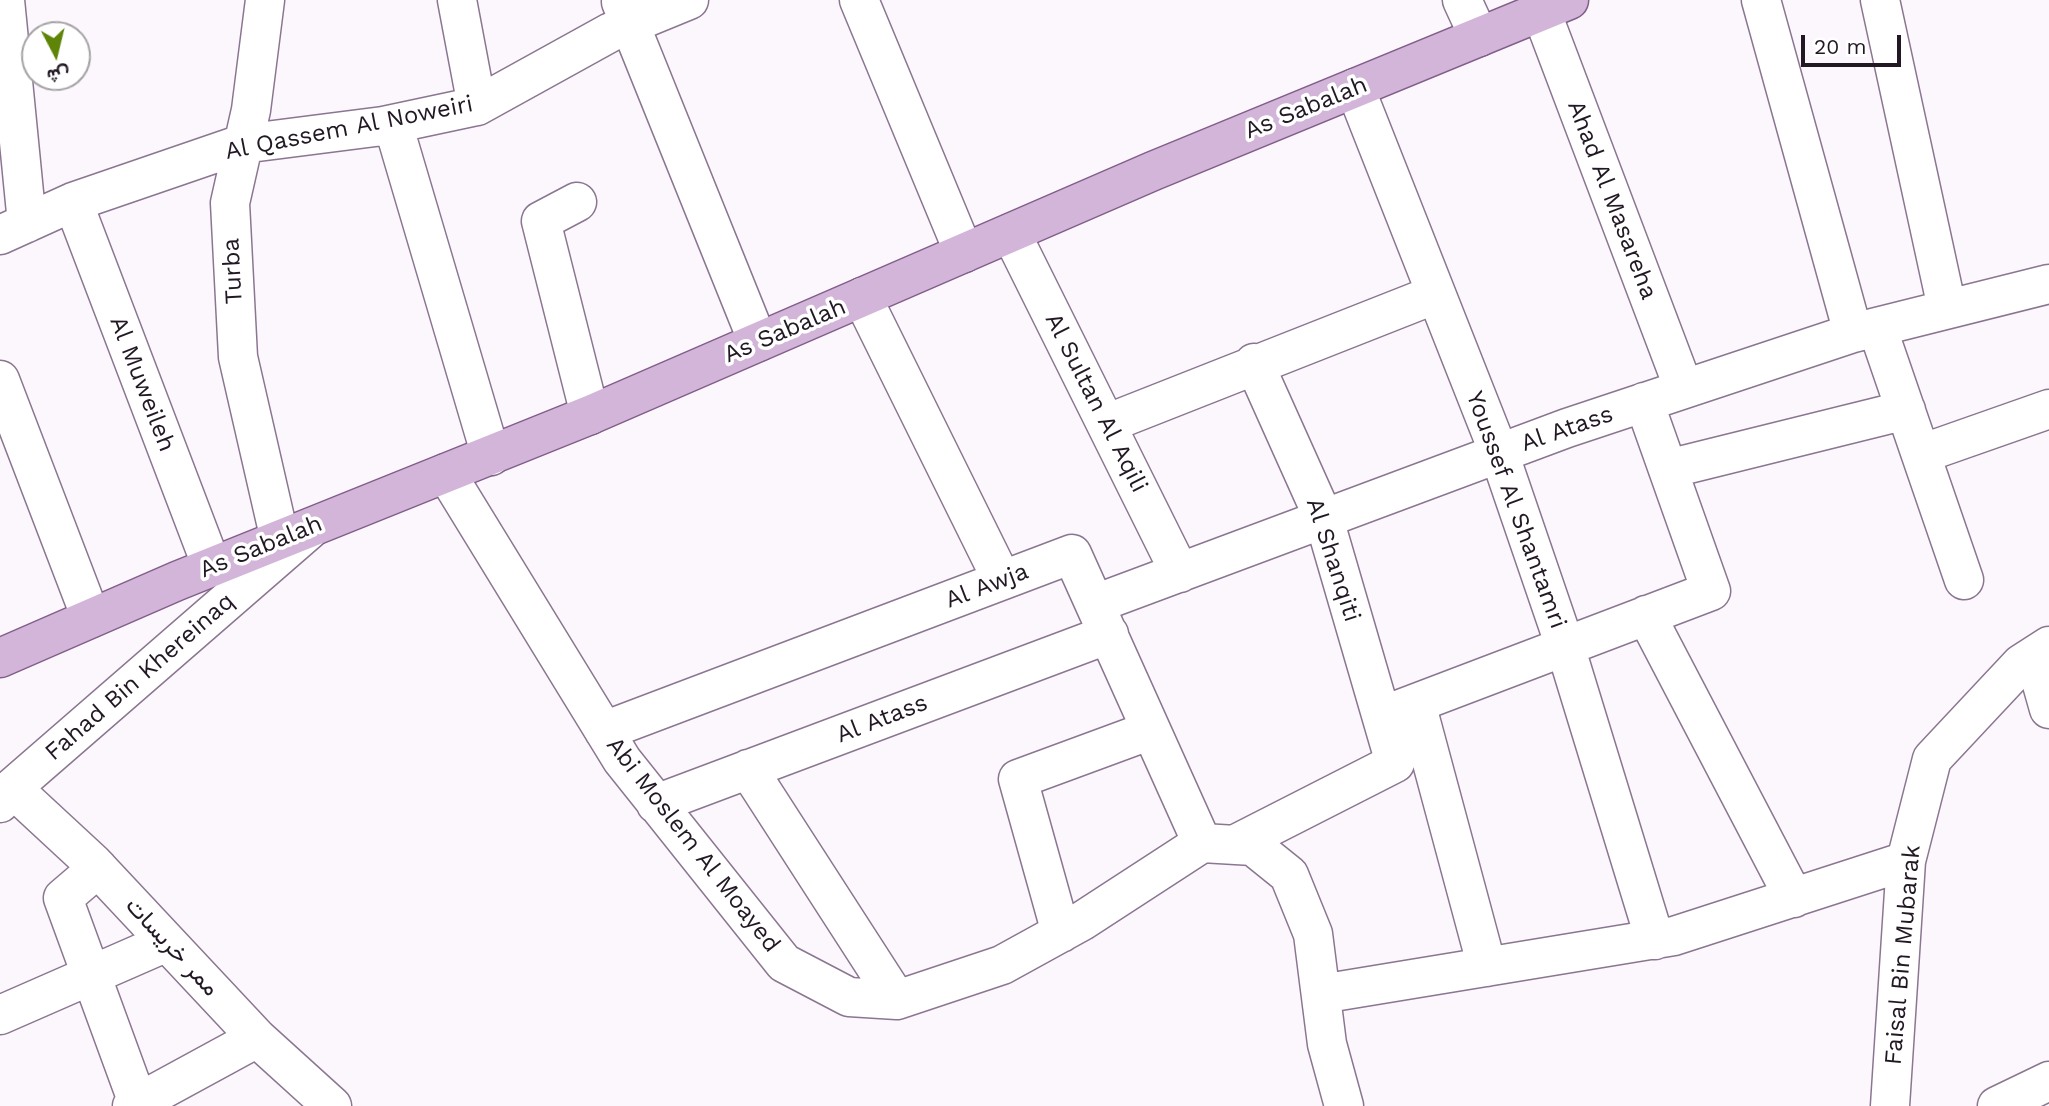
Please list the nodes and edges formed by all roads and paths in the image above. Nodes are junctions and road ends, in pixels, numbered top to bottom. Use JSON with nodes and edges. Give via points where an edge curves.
{"nodes":[{"id":1,"x":5,"y":0,"type":"edge"},
{"id":2,"x":264,"y":0,"type":"edge"},
{"id":3,"x":457,"y":0,"type":"edge"},
{"id":4,"x":689,"y":0,"type":"edge"},
{"id":5,"x":859,"y":0,"type":"edge"},
{"id":6,"x":1462,"y":0,"type":"edge"},
{"id":7,"x":1761,"y":0,"type":"edge"},
{"id":8,"x":1880,"y":0,"type":"edge"},
{"id":9,"x":1555,"y":6,"type":"edge"},
{"id":10,"x":624,"y":12,"type":"edge"},
{"id":11,"x":1479,"y":37,"type":"junction"},
{"id":12,"x":1354,"y":88,"type":"junction"},
{"id":13,"x":477,"y":106,"type":"junction"},
{"id":14,"x":393,"y":124,"type":"junction"},
{"id":15,"x":242,"y":144,"type":"junction"},
{"id":16,"x":73,"y":202,"type":"junction"},
{"id":17,"x":577,"y":202,"type":"dead end"},
{"id":18,"x":13,"y":229,"type":"edge"},
{"id":19,"x":1011,"y":233,"type":"junction"},
{"id":20,"x":964,"y":253,"type":"junction"},
{"id":21,"x":2049,"y":284,"type":"edge"},
{"id":22,"x":1436,"y":294,"type":"junction"},
{"id":23,"x":862,"y":297,"type":"junction"},
{"id":24,"x":1947,"y":308,"type":"junction"},
{"id":25,"x":1865,"y":330,"type":"junction"},
{"id":26,"x":758,"y":342,"type":"junction"},
{"id":27,"x":1254,"y":363,"type":"junction"},
{"id":28,"x":0,"y":380,"type":"edge"},
{"id":29,"x":1684,"y":389,"type":"junction"},
{"id":30,"x":1644,"y":402,"type":"junction"},
{"id":31,"x":2049,"y":409,"type":"edge"},
{"id":32,"x":1906,"y":410,"type":"junction"},
{"id":33,"x":590,"y":415,"type":"junction"},
{"id":34,"x":1106,"y":424,"type":"junction"},
{"id":35,"x":1499,"y":453,"type":"junction"},
{"id":36,"x":1921,"y":454,"type":"junction"},
{"id":37,"x":491,"y":456,"type":"junction"},
{"id":38,"x":1668,"y":469,"type":"junction"},
{"id":39,"x":446,"y":473,"type":"junction"},
{"id":40,"x":1324,"y":519,"type":"junction"},
{"id":41,"x":297,"y":533,"type":"junction"},
{"id":42,"x":212,"y":567,"type":"junction"},
{"id":43,"x":1181,"y":573,"type":"junction"},
{"id":44,"x":1002,"y":580,"type":"junction"},
{"id":45,"x":1964,"y":580,"type":"dead end"},
{"id":46,"x":1646,"y":615,"type":"junction"},
{"id":47,"x":91,"y":618,"type":"junction"},
{"id":48,"x":1102,"y":619,"type":"junction"},
{"id":49,"x":1565,"y":646,"type":"junction"},
{"id":50,"x":2042,"y":651,"type":"edge"},
{"id":51,"x":0,"y":658,"type":"edge"},
{"id":52,"x":1399,"y":709,"type":"junction"},
{"id":53,"x":2049,"y":709,"type":"edge"},
{"id":54,"x":604,"y":730,"type":"junction"},
{"id":55,"x":1151,"y":730,"type":"junction"},
{"id":56,"x":1395,"y":763,"type":"joint"},
{"id":57,"x":748,"y":769,"type":"junction"},
{"id":58,"x":6,"y":795,"type":"edge"},
{"id":59,"x":656,"y":804,"type":"junction"},
{"id":60,"x":1218,"y":844,"type":"junction"},
{"id":61,"x":1906,"y":861,"type":"junction"},
{"id":62,"x":98,"y":869,"type":"junction"},
{"id":63,"x":1794,"y":898,"type":"junction"},
{"id":64,"x":1061,"y":933,"type":"junction"},
{"id":65,"x":1655,"y":940,"type":"junction"},
{"id":66,"x":167,"y":942,"type":"junction"},
{"id":67,"x":1487,"y":967,"type":"junction"},
{"id":68,"x":91,"y":975,"type":"junction"},
{"id":69,"x":1321,"y":994,"type":"junction"},
{"id":70,"x":897,"y":1000,"type":"junction"},
{"id":71,"x":0,"y":1015,"type":"edge"},
{"id":72,"x":257,"y":1038,"type":"junction"},
{"id":73,"x":2049,"y":1081,"type":"edge"},
{"id":74,"x":135,"y":1104,"type":"edge"},
{"id":75,"x":332,"y":1106,"type":"edge"},
{"id":76,"x":1344,"y":1106,"type":"edge"},
{"id":77,"x":1890,"y":1106,"type":"edge"},
{"id":78,"x":1997,"y":1106,"type":"edge"}],
"edges":[{"from":1,"to":18,"type":"street"},
{"from":2,"to":15,"type":"street","name":"Turba","via":[[251,110]]},
{"from":3,"to":13,"type":"street"},
{"from":4,"to":10,"type":"street","name":"Al Qassem Al Noweiri"},
{"from":5,"to":20,"type":"street"},
{"from":6,"to":11,"type":"street"},
{"from":7,"to":25,"type":"street"},
{"from":8,"to":24,"type":"street"},
{"from":9,"to":11,"type":"main road","name":"As Sabalah"},
{"from":9,"to":29,"type":"street","name":"Ahad Al Masareha"},
{"from":10,"to":13,"type":"street","name":"Al Qassem Al Noweiri"},
{"from":10,"to":26,"type":"street"},
{"from":11,"to":12,"type":"main road","name":"As Sabalah"},
{"from":12,"to":19,"type":"main road","name":"As Sabalah"},
{"from":12,"to":22,"type":"street","name":"Youssef Al Shantamri"},
{"from":13,"to":14,"type":"street","name":"Al Qassem Al Noweiri"},
{"from":14,"to":15,"type":"street","name":"Al Qassem Al Noweiri"},
{"from":14,"to":37,"type":"street"},
{"from":15,"to":16,"type":"street","name":"Al Qassem Al Noweiri"},
{"from":15,"to":41,"type":"street","name":"Turba","via":[[230,203],[238,357]]},
{"from":16,"to":18,"type":"street","name":"Al Qassem Al Noweiri"},
{"from":16,"to":42,"type":"street","name":"Al Muweileh"},
{"from":17,"to":33,"type":"street","via":[[541,220]]},
{"from":19,"to":20,"type":"main road","name":"As Sabalah"},
{"from":19,"to":34,"type":"street","name":"Al Sultan Al Aqili"},
{"from":20,"to":23,"type":"main road","name":"As Sabalah"},
{"from":21,"to":24,"type":"street","name":"Al Atass"},
{"from":22,"to":27,"type":"street"},
{"from":22,"to":35,"type":"street","name":"Youssef Al Shantamri"},
{"from":23,"to":26,"type":"main road","name":"As Sabalah"},
{"from":23,"to":44,"type":"street"},
{"from":24,"to":25,"type":"street","name":"Al Atass"},
{"from":25,"to":29,"type":"street","name":"Al Atass"},
{"from":25,"to":32,"type":"street"},
{"from":26,"to":33,"type":"main road","name":"As Sabalah"},
{"from":27,"to":34,"type":"street"},
{"from":27,"to":40,"type":"street","name":"Al Shanqiti"},
{"from":28,"to":47,"type":"street"},
{"from":29,"to":30,"type":"street","name":"Al Atass"},
{"from":30,"to":35,"type":"street","name":"Al Atass"},
{"from":30,"to":38,"type":"street"},
{"from":31,"to":36,"type":"street"},
{"from":32,"to":36,"type":"street"},
{"from":32,"to":38,"type":"street"},
{"from":33,"to":37,"type":"main road","name":"As Sabalah"},
{"from":34,"to":43,"type":"street","name":"Al Sultan Al Aqili"},
{"from":35,"to":40,"type":"street","name":"Al Atass"},
{"from":35,"to":49,"type":"street","name":"Youssef Al Shantamri"},
{"from":36,"to":45,"type":"street"},
{"from":37,"to":39,"type":"main road","name":"As Sabalah"},
{"from":38,"to":46,"type":"street","via":[[1711,591]]},
{"from":39,"to":41,"type":"main road","name":"As Sabalah"},
{"from":39,"to":54,"type":"street","name":"Abi Moslem Al Moayed"},
{"from":40,"to":43,"type":"street","name":"Al Atass"},
{"from":40,"to":52,"type":"street","name":"Al Shanqiti"},
{"from":41,"to":42,"type":"main road","name":"As Sabalah"},
{"from":41,"to":58,"type":"street","name":"Fahad Bin Khereinaq"},
{"from":42,"to":47,"type":"main road","name":"As Sabalah"},
{"from":43,"to":48,"type":"street","name":"Al Atass"},
{"from":44,"to":48,"type":"street","name":"Al Awja","via":[[1072,554]]},
{"from":44,"to":54,"type":"street","name":"Al Awja"},
{"from":46,"to":49,"type":"street"},
{"from":46,"to":63,"type":"street"},
{"from":47,"to":51,"type":"main road","name":"As Sabalah"},
{"from":48,"to":55,"type":"street","name":"Al Awja"},
{"from":48,"to":57,"type":"street","name":"Al Atass"},
{"from":49,"to":52,"type":"street"},
{"from":49,"to":65,"type":"street","name":"Youssef Al Shantamri"},
{"from":50,"to":53,"type":"street"},
{"from":50,"to":61,"type":"street","name":"Faisal Bin Mubarak","via":[[2021,664],[1932,759]]},
{"from":52,"to":56,"type":"street","name":"Al Shanqiti"},
{"from":52,"to":67,"type":"street","name":"Al Shanqiti"},
{"from":54,"to":59,"type":"street","name":"Abi Moslem Al Moayed"},
{"from":55,"to":60,"type":"street","name":"Al Awja"},
{"from":55,"to":64,"type":"street","via":[[1018,779]]},
{"from":56,"to":60,"type":"street","name":"Abi Moslem Al Moayed"},
{"from":57,"to":59,"type":"street","name":"Al Atass"},
{"from":57,"to":70,"type":"street"},
{"from":58,"to":62,"type":"street","name":"ممر خريسات"},
{"from":59,"to":70,"type":"street","name":"Abi Moslem Al Moayed","via":[[784,963],[849,998]]},
{"from":60,"to":64,"type":"street","name":"Abi Moslem Al Moayed"},
{"from":60,"to":69,"type":"street","via":[[1254,846],[1289,875],[1313,934]]},
{"from":61,"to":63,"type":"street"},
{"from":61,"to":77,"type":"street","name":"Faisal Bin Mubarak"},
{"from":62,"to":66,"type":"street","name":"ممر خريسات"},
{"from":62,"to":68,"type":"street","via":[[63,898]]},
{"from":63,"to":65,"type":"street"},
{"from":64,"to":70,"type":"street","name":"Abi Moslem Al Moayed","via":[[1002,965]]},
{"from":65,"to":67,"type":"street"},
{"from":66,"to":68,"type":"street"},
{"from":66,"to":72,"type":"street","name":"ممر خريسات"},
{"from":67,"to":69,"type":"street"},
{"from":68,"to":71,"type":"street"},
{"from":68,"to":74,"type":"street"},
{"from":69,"to":76,"type":"street","via":[[1327,1044]]},
{"from":72,"to":74,"type":"street"},
{"from":72,"to":75,"type":"street","name":"ممر خريسات"},
{"from":73,"to":78,"type":"street"}]}
